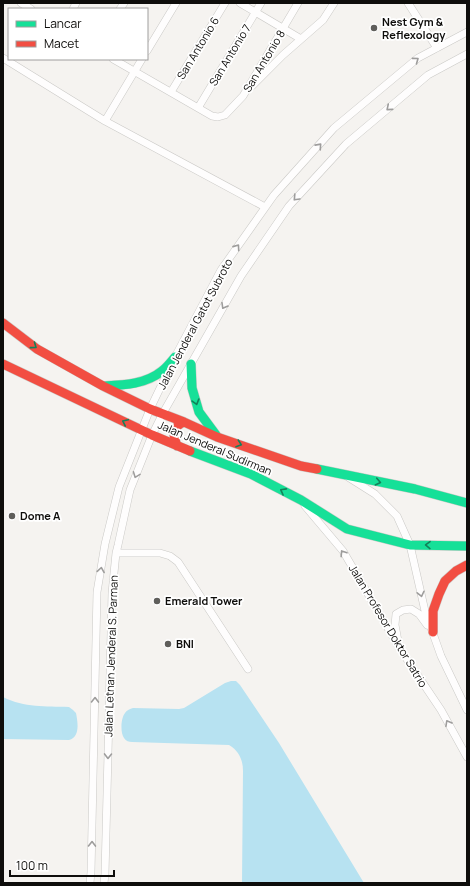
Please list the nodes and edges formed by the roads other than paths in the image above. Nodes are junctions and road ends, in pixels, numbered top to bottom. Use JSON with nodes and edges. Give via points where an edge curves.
{"nodes":[{"id":1,"x":176,"y":3,"type":"edge"},
{"id":2,"x":225,"y":3,"type":"edge"},
{"id":3,"x":240,"y":3,"type":"edge"},
{"id":4,"x":261,"y":3,"type":"edge"},
{"id":5,"x":298,"y":3,"type":"edge"},
{"id":6,"x":334,"y":3,"type":"edge"},
{"id":7,"x":408,"y":3,"type":"edge"},
{"id":8,"x":256,"y":12,"type":"junction"},
{"id":9,"x":283,"y":28,"type":"junction"},
{"id":10,"x":467,"y":32,"type":"edge"},
{"id":11,"x":301,"y":39,"type":"junction"},
{"id":12,"x":437,"y":48,"type":"junction"},
{"id":13,"x":148,"y":49,"type":"edge"},
{"id":14,"x":467,"y":54,"type":"edge"},
{"id":15,"x":3,"y":58,"type":"edge"},
{"id":16,"x":114,"y":60,"type":"edge"},
{"id":17,"x":141,"y":60,"type":"edge"},
{"id":18,"x":135,"y":72,"type":"junction"},
{"id":19,"x":171,"y":92,"type":"junction"},
{"id":20,"x":243,"y":96,"type":"junction"},
{"id":21,"x":198,"y":108,"type":"junction"},
{"id":22,"x":105,"y":121,"type":"junction"},
{"id":23,"x":265,"y":207,"type":"junction"},
{"id":24,"x":3,"y":322,"type":"edge"},
{"id":25,"x":175,"y":357,"type":"junction"},
{"id":26,"x":3,"y":364,"type":"edge"},
{"id":27,"x":190,"y":364,"type":"junction"},
{"id":28,"x":103,"y":386,"type":"junction"},
{"id":29,"x":150,"y":409,"type":"junction"},
{"id":30,"x":163,"y":413,"type":"junction"},
{"id":31,"x":184,"y":422,"type":"junction"},
{"id":32,"x":141,"y":430,"type":"junction"},
{"id":33,"x":152,"y":435,"type":"junction"},
{"id":34,"x":217,"y":437,"type":"junction"},
{"id":35,"x":177,"y":446,"type":"junction"},
{"id":36,"x":342,"y":474,"type":"junction"},
{"id":37,"x":301,"y":500,"type":"junction"},
{"id":38,"x":467,"y":502,"type":"edge"},
{"id":39,"x":410,"y":545,"type":"junction"},
{"id":40,"x":467,"y":546,"type":"edge"},
{"id":41,"x":116,"y":553,"type":"junction"},
{"id":42,"x":467,"y":565,"type":"edge"},
{"id":43,"x":433,"y":632,"type":"junction"},
{"id":44,"x":400,"y":649,"type":"junction"},
{"id":45,"x":248,"y":669,"type":"dead end"},
{"id":46,"x":467,"y":710,"type":"edge"},
{"id":47,"x":467,"y":757,"type":"edge"},
{"id":48,"x":90,"y":883,"type":"edge"},
{"id":49,"x":104,"y":883,"type":"edge"}],
"edges":[{"from":1,"to":13,"type":"street"},
{"from":2,"to":19,"type":"street","name":"San Antonio 6"},
{"from":3,"to":8,"type":"street"},
{"from":4,"to":8,"type":"street","name":"San Antonio 7"},
{"from":5,"to":9,"type":"street","name":"San Antonio 8"},
{"from":6,"to":11,"type":"street","via":[[323,20]]},
{"from":7,"to":12,"type":"street"},
{"from":8,"to":9,"type":"street"},
{"from":8,"to":21,"type":"street","name":"San Antonio 7"},
{"from":9,"to":11,"type":"street"},
{"from":9,"to":20,"type":"street","name":"San Antonio 8"},
{"from":10,"to":12,"type":"street","name":"Jalan Jenderal Gatot Subroto"},
{"from":11,"to":20,"type":"street"},
{"from":23,"to":12,"type":"street","name":"Jalan Jenderal Gatot Subroto","one_way":true,"via":[[334,128],[418,58]]},
{"from":14,"to":27,"type":"street","name":"Jalan Jenderal Gatot Subroto","one_way":true,"via":[[428,75],[346,144],[289,206],[241,276]]},
{"from":15,"to":22,"type":"street"},
{"from":16,"to":18,"type":"street"},
{"from":17,"to":18,"type":"street"},
{"from":18,"to":19,"type":"street"},
{"from":18,"to":22,"type":"street"},
{"from":19,"to":21,"type":"street"},
{"from":20,"to":21,"type":"street","name":"San Antonio 8","via":[[225,115],[218,117]]},
{"from":22,"to":23,"type":"street"},
{"from":25,"to":23,"type":"street","name":"Jalan Jenderal Gatot Subroto","one_way":true,"via":[[221,270]]},
{"from":24,"to":28,"type":"street","name":"Jalan Jenderal Sudirman","one_way":true,"via":[[37,349]]},
{"from":25,"to":28,"type":"street","via":[[144,382],[124,386]]},
{"from":25,"to":29,"type":"street","name":"Jalan Jenderal Gatot Subroto"},
{"from":32,"to":26,"type":"street","name":"Jalan Jenderal Sudirman","one_way":true},
{"from":27,"to":30,"type":"street","name":"Jalan Jenderal Gatot Subroto"},
{"from":27,"to":34,"type":"street","one_way":true,"via":[[192,388],[199,412]]},
{"from":28,"to":29,"type":"street","name":"Jalan Jenderal Sudirman"},
{"from":29,"to":30,"type":"street","name":"Jalan Jenderal Sudirman"},
{"from":29,"to":32,"type":"street","name":"Jalan Jenderal Gatot Subroto"},
{"from":30,"to":31,"type":"street","name":"Jalan Jenderal Sudirman"},
{"from":30,"to":33,"type":"street","name":"Jalan Letnan Jenderal S. Parman"},
{"from":31,"to":34,"type":"street","name":"Jalan Jenderal Sudirman"},
{"from":31,"to":35,"type":"street","via":[[177,425],[174,431]]},
{"from":32,"to":33,"type":"street","name":"Jalan Jenderal Sudirman"},
{"from":48,"to":32,"type":"street","name":"Jalan Letnan Jenderal S. Parman","one_way":true,"via":[[97,592],[105,544],[119,487]]},
{"from":33,"to":35,"type":"street","name":"Jalan Jenderal Sudirman"},
{"from":33,"to":41,"type":"street","name":"Jalan Letnan Jenderal S. Parman","one_way":true,"via":[[130,490]]},
{"from":34,"to":36,"type":"street","name":"Jalan Jenderal Sudirman","one_way":true,"via":[[301,466]]},
{"from":37,"to":35,"type":"street","name":"Jalan Jenderal Sudirman","one_way":true,"via":[[251,474]]},
{"from":36,"to":38,"type":"street","name":"Jalan Jenderal Sudirman","one_way":true},
{"from":36,"to":39,"type":"street","via":[[375,494],[397,516]]},
{"from":37,"to":39,"type":"street","name":"Jalan Jenderal Sudirman","via":[[347,529]]},
{"from":44,"to":37,"type":"street","name":"Jalan Profesor Doktor Satrio","one_way":true,"via":[[343,550]]},
{"from":40,"to":39,"type":"street","name":"Jalan Jenderal Sudirman","one_way":true},
{"from":39,"to":43,"type":"street","one_way":true,"via":[[425,611]]},
{"from":41,"to":45,"type":"street","via":[[160,553],[178,562]]},
{"from":41,"to":49,"type":"street","name":"Jalan Letnan Jenderal S. Parman","one_way":true,"via":[[112,594]]},
{"from":42,"to":43,"type":"street","via":[[445,581],[433,611]]},
{"from":43,"to":44,"type":"street","via":[[419,614],[411,609],[403,610],[396,614],[395,625]]},
{"from":43,"to":46,"type":"street","via":[[441,656]]},
{"from":47,"to":44,"type":"street","name":"Jalan Profesor Doktor Satrio","one_way":true,"via":[[441,710]]}]}
